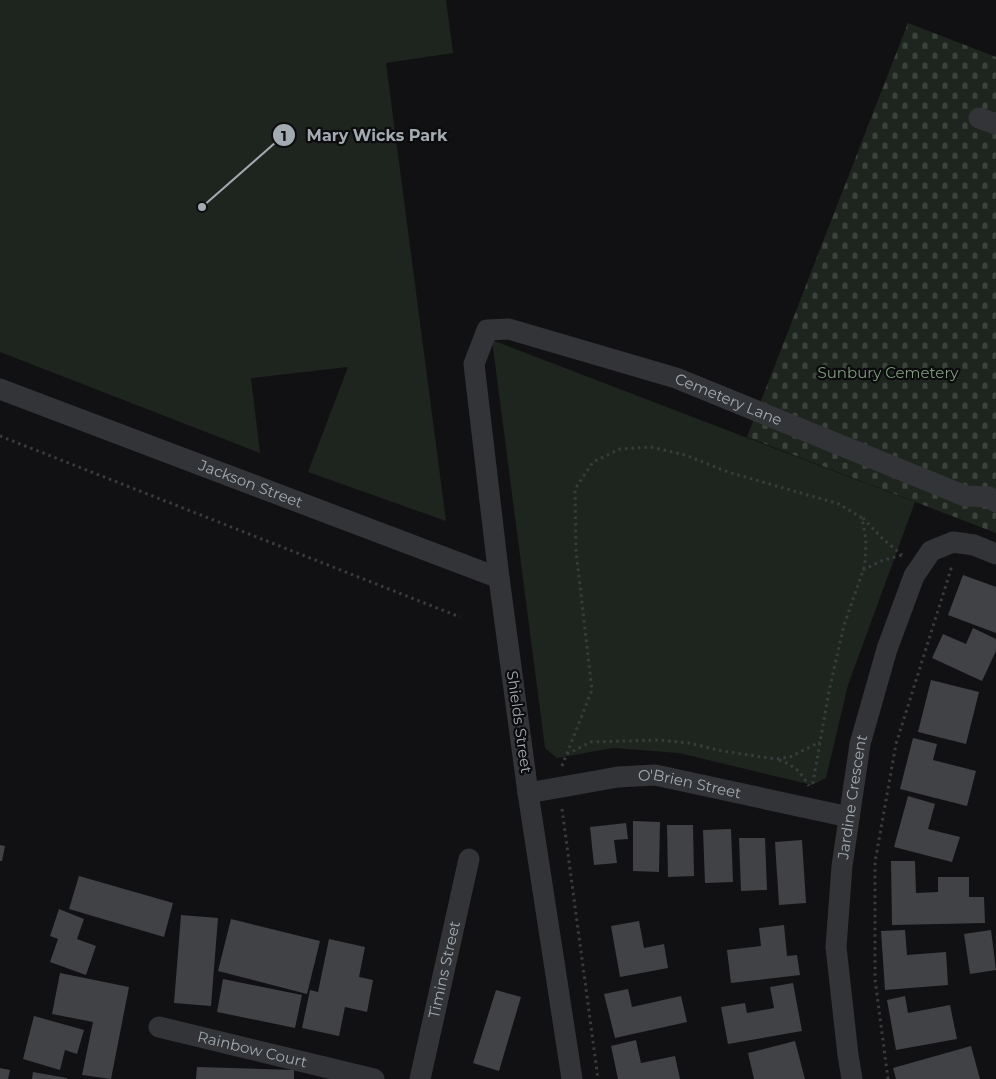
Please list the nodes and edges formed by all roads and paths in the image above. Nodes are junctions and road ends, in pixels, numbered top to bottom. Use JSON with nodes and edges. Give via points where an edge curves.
{"nodes":[{"id":1,"x":474,"y":364,"type":"joint"},
{"id":2,"x":0,"y":389,"type":"edge"},
{"id":3,"x":0,"y":436,"type":"edge"},
{"id":4,"x":994,"y":497,"type":"edge"},
{"id":5,"x":862,"y":518,"type":"junction"},
{"id":6,"x":996,"y":554,"type":"edge"},
{"id":7,"x":902,"y":555,"type":"junction"},
{"id":8,"x":920,"y":567,"type":"junction"},
{"id":9,"x":863,"y":570,"type":"junction"},
{"id":10,"x":499,"y":578,"type":"junction"},
{"id":11,"x":460,"y":617,"type":"dead end"},
{"id":12,"x":820,"y":742,"type":"junction"},
{"id":13,"x":567,"y":754,"type":"junction"},
{"id":14,"x":776,"y":759,"type":"junction"},
{"id":15,"x":559,"y":787,"type":"junction"},
{"id":16,"x":528,"y":793,"type":"junction"},
{"id":17,"x":849,"y":818,"type":"junction"},
{"id":18,"x":469,"y":859,"type":"dead end"},
{"id":19,"x":160,"y":1027,"type":"dead end"},
{"id":20,"x":374,"y":1079,"type":"edge"},
{"id":21,"x":420,"y":1079,"type":"edge"},
{"id":22,"x":572,"y":1079,"type":"edge"},
{"id":23,"x":598,"y":1079,"type":"edge"},
{"id":24,"x":852,"y":1079,"type":"edge"},
{"id":25,"x":888,"y":1079,"type":"edge"}],
"edges":[{"from":1,"to":4,"type":"street","name":"Cemetery Lane","via":[[487,330],[509,329],[676,378],[966,496]]},
{"from":1,"to":10,"type":"street","name":"Shields Street"},
{"from":2,"to":10,"type":"street","name":"Jackson Street"},
{"from":3,"to":11,"type":"path"},
{"from":5,"to":7,"type":"path"},
{"from":5,"to":9,"type":"path","via":[[866,540]]},
{"from":5,"to":13,"type":"path","via":[[840,504],[651,447],[620,449],[593,462],[575,489],[576,551],[592,690]]},
{"from":6,"to":8,"type":"street","name":"Jardine Crescent","via":[[974,545],[953,542],[930,551]]},
{"from":7,"to":8,"type":"path"},
{"from":7,"to":9,"type":"path"},
{"from":8,"to":17,"type":"street","name":"Jardine Crescent","via":[[887,649],[860,744]]},
{"from":8,"to":25,"type":"path","via":[[951,569],[896,744],[875,862],[875,979]]},
{"from":9,"to":12,"type":"path","via":[[844,625]]},
{"from":10,"to":16,"type":"street","name":"Shields Street"},
{"from":12,"to":14,"type":"path","via":[[790,757]]},
{"from":12,"to":14,"type":"path","via":[[812,791],[792,765]]},
{"from":13,"to":14,"type":"path","via":[[592,742],[659,740]]},
{"from":13,"to":15,"type":"path","via":[[558,774]]},
{"from":15,"to":16,"type":"street","name":"O'Brien Street"},
{"from":15,"to":17,"type":"street","name":"O'Brien Street","via":[[618,777],[655,775]]},
{"from":15,"to":23,"type":"path"},
{"from":16,"to":22,"type":"street","name":"Shields Street"},
{"from":17,"to":24,"type":"street","name":"Jardine Crescent","via":[[836,947]]},
{"from":18,"to":21,"type":"street","name":"Timins Street"},
{"from":19,"to":20,"type":"street","name":"Rainbow Court"}]}
